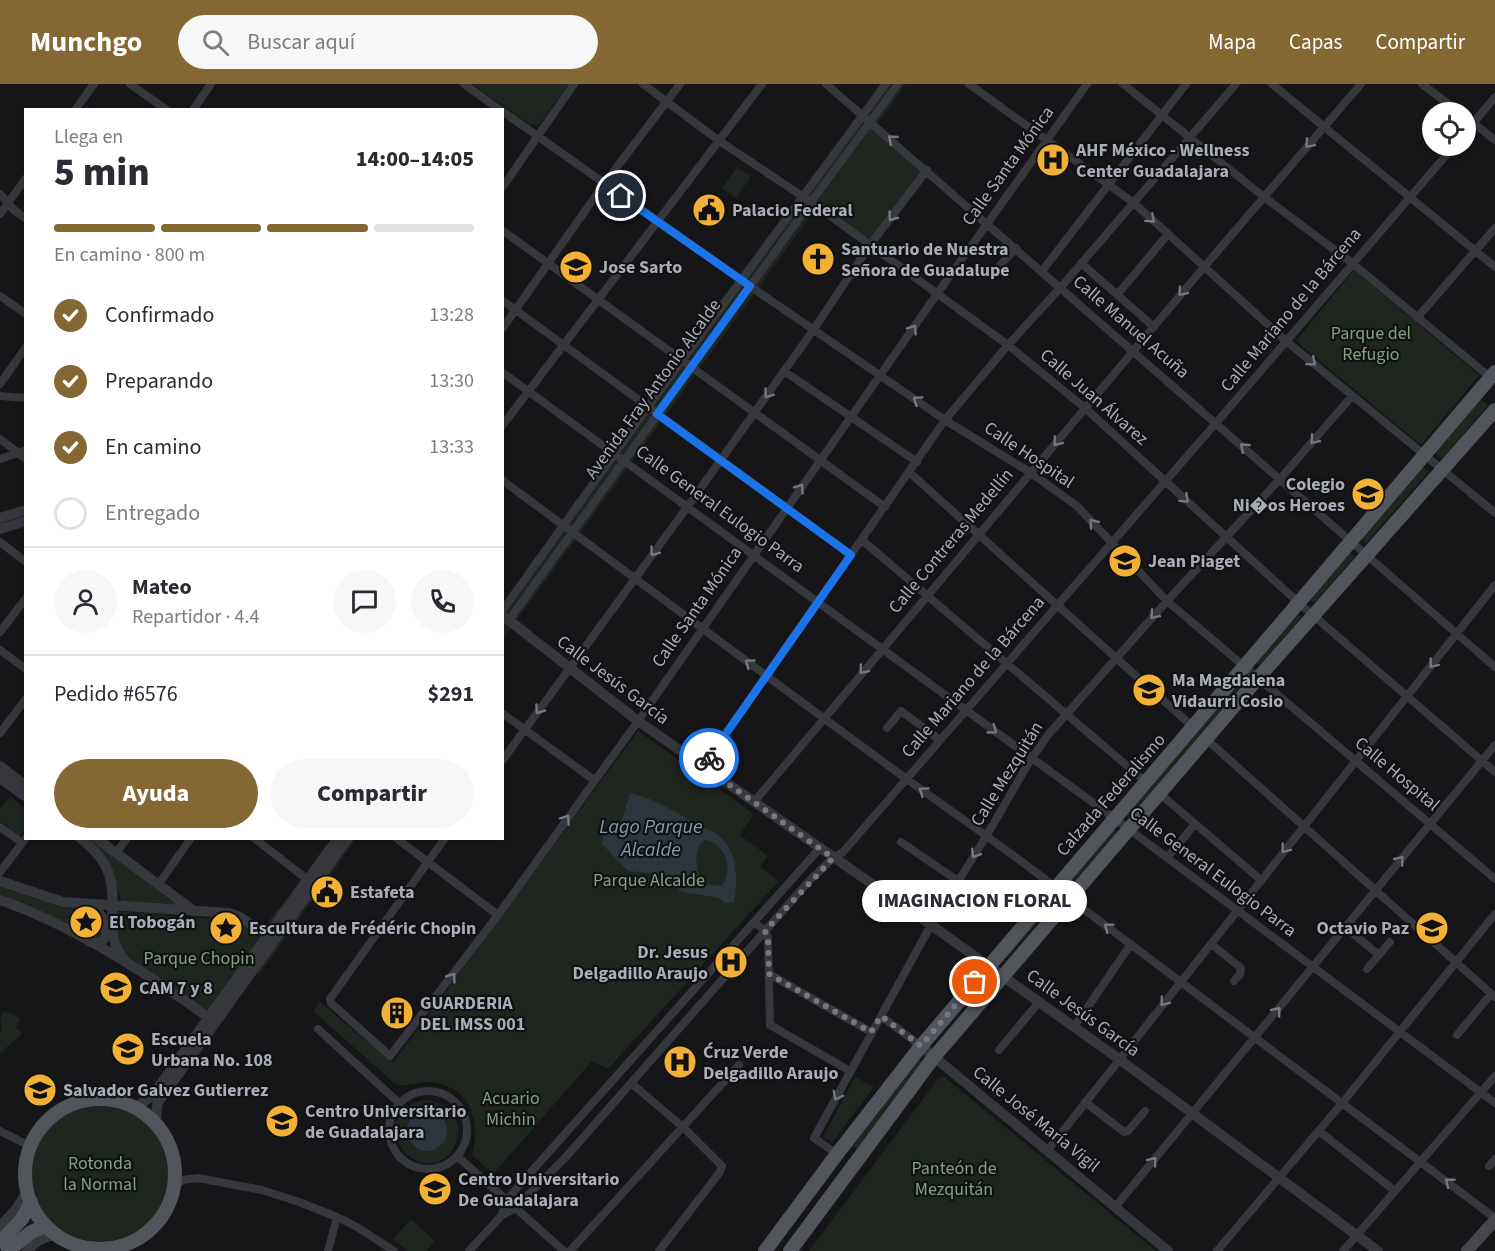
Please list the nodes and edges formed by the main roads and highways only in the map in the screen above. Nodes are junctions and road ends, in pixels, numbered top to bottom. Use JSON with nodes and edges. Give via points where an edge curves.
{"nodes":[{"id":1,"x":1493,"y":375,"type":"edge"},
{"id":2,"x":1495,"y":410,"type":"edge"},
{"id":3,"x":29,"y":1197,"type":"junction"},
{"id":4,"x":1495,"y":1219,"type":"edge"},
{"id":5,"x":51,"y":1230,"type":"junction"},
{"id":6,"x":142,"y":1236,"type":"junction"},
{"id":7,"x":0,"y":1242,"type":"edge"},
{"id":8,"x":101,"y":1250,"type":"edge"},
{"id":9,"x":8,"y":1251,"type":"edge"},
{"id":10,"x":135,"y":1251,"type":"edge"},
{"id":11,"x":765,"y":1251,"type":"edge"},
{"id":12,"x":790,"y":1251,"type":"edge"},
{"id":13,"x":1467,"y":1251,"type":"edge"}],
"edges":[{"from":1,"to":11,"type":"main road","name":"Calzada Federalismo","via":[[921,1046]]},
{"from":2,"to":12,"type":"main road","name":"Calzada Federalismo","via":[[1259,677],[934,1057]]},
{"from":3,"to":5,"type":"main road"},
{"from":3,"to":6,"type":"main road","via":[[25,1169],[30,1146],[48,1119],[59,1110],[93,1099],[135,1108],[156,1125],[166,1140],[174,1168],[166,1208]]},
{"from":3,"to":7,"type":"main road","via":[[22,1218]]},
{"from":4,"to":13,"type":"main road"},
{"from":5,"to":8,"type":"main road","via":[[74,1244]]},
{"from":5,"to":9,"type":"main road","via":[[31,1232]]},
{"from":6,"to":8,"type":"main road"},
{"from":6,"to":10,"type":"main road"}]}
